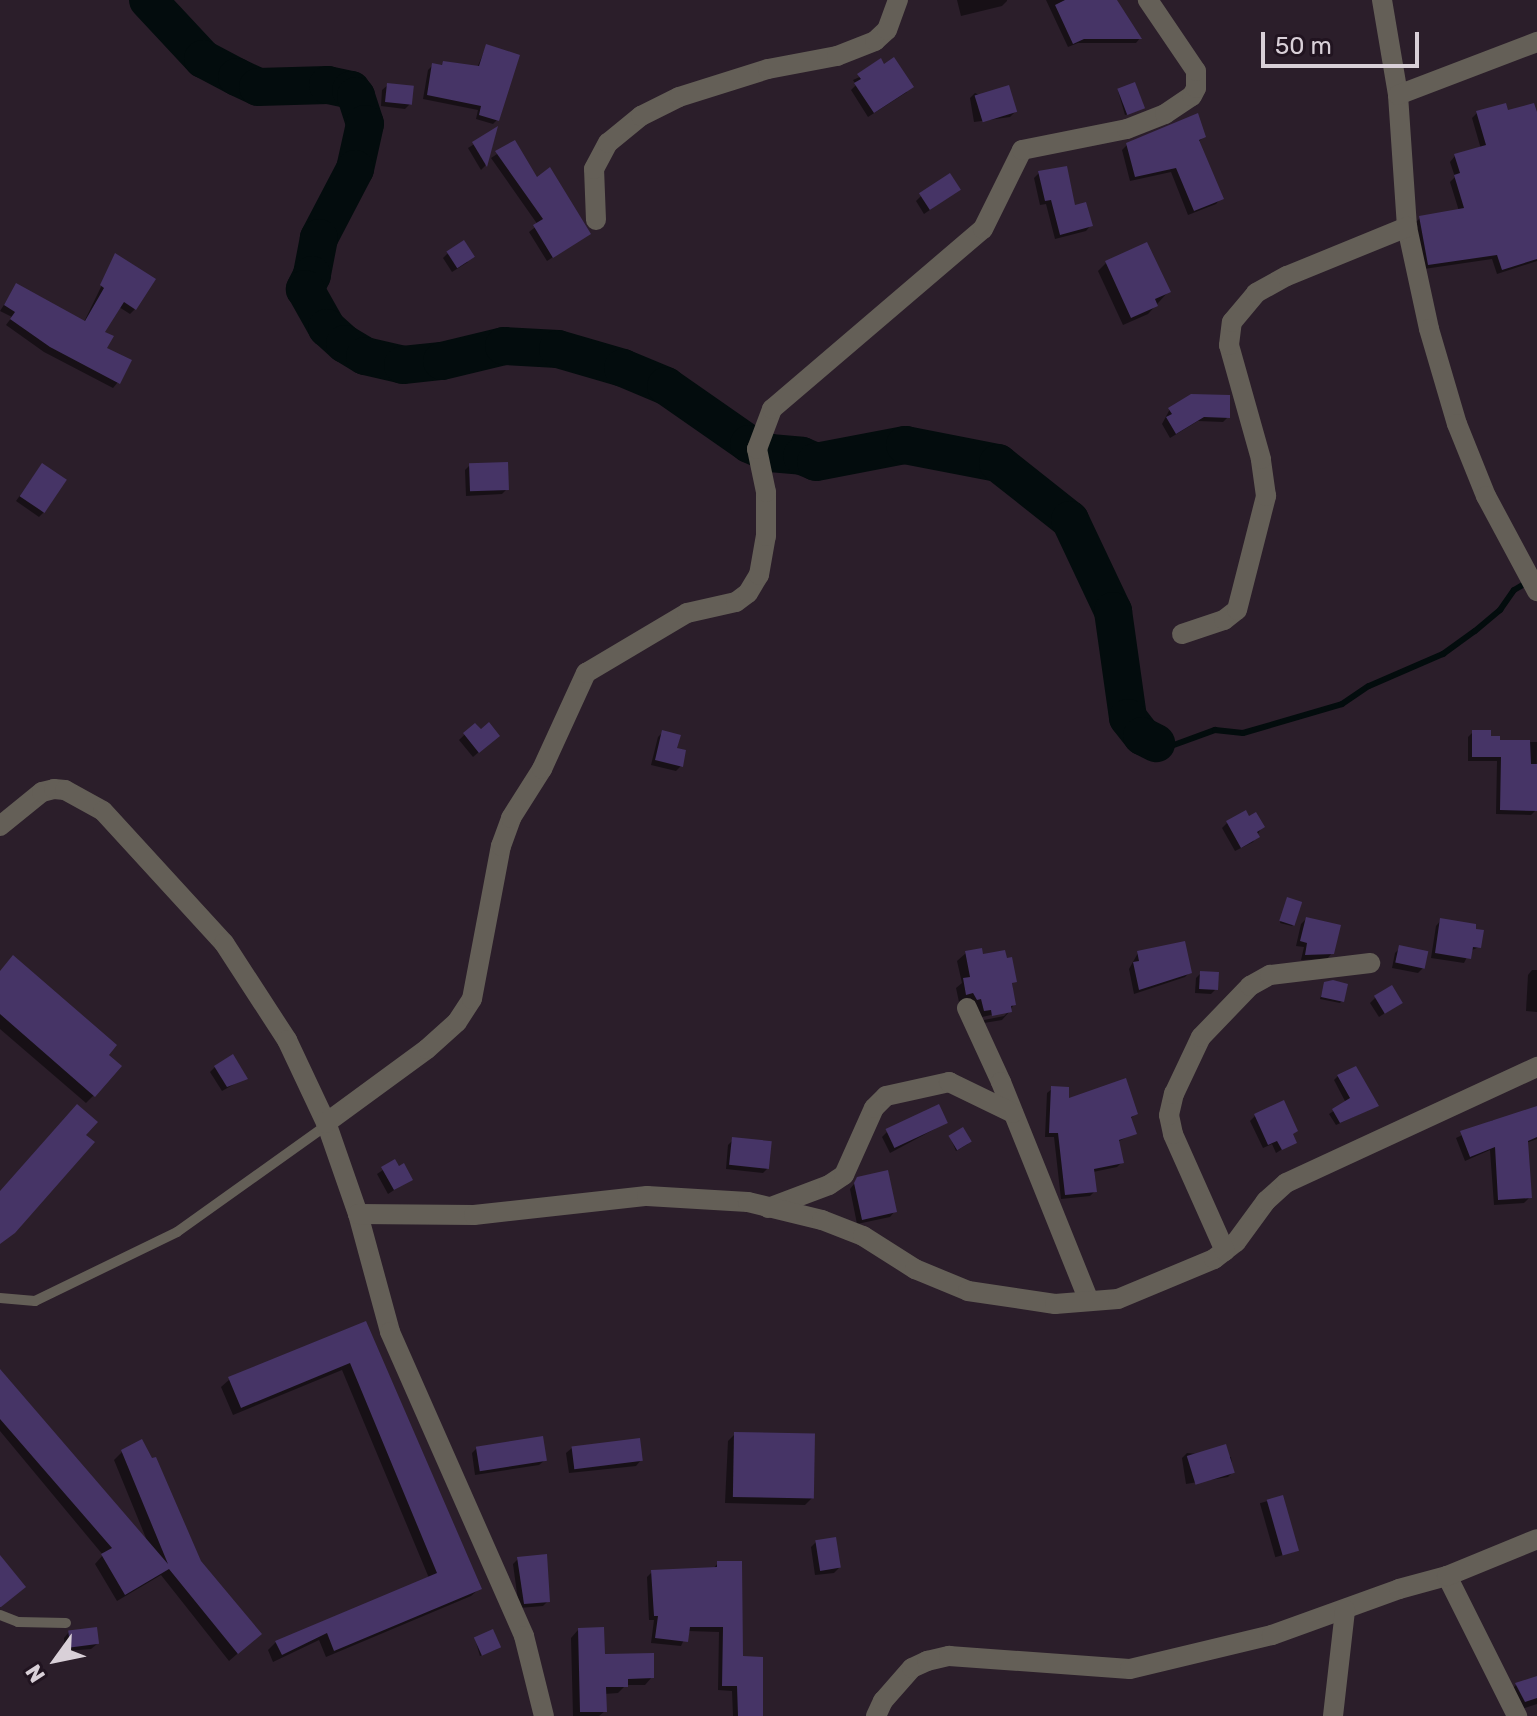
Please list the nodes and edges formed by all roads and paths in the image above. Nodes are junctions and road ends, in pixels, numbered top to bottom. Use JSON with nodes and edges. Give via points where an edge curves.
{"nodes":[{"id":1,"x":898,"y":0,"type":"edge"},
{"id":2,"x":1148,"y":0,"type":"edge"},
{"id":3,"x":1382,"y":0,"type":"edge"},
{"id":4,"x":1537,"y":42,"type":"edge"},
{"id":5,"x":1398,"y":95,"type":"junction"},
{"id":6,"x":596,"y":220,"type":"dead end"},
{"id":7,"x":1407,"y":227,"type":"junction"},
{"id":8,"x":1537,"y":591,"type":"edge"},
{"id":9,"x":1182,"y":634,"type":"dead end"},
{"id":10,"x":0,"y":826,"type":"edge"},
{"id":11,"x":1370,"y":963,"type":"dead end"},
{"id":12,"x":967,"y":1008,"type":"dead end"},
{"id":13,"x":1537,"y":1067,"type":"edge"},
{"id":14,"x":1013,"y":1113,"type":"junction"},
{"id":15,"x":326,"y":1124,"type":"junction"},
{"id":16,"x":768,"y":1208,"type":"junction"},
{"id":17,"x":358,"y":1214,"type":"junction"},
{"id":18,"x":1225,"y":1251,"type":"junction"},
{"id":19,"x":0,"y":1298,"type":"edge"},
{"id":20,"x":1089,"y":1301,"type":"junction"},
{"id":21,"x":1537,"y":1539,"type":"edge"},
{"id":22,"x":1447,"y":1576,"type":"junction"},
{"id":23,"x":1345,"y":1610,"type":"junction"},
{"id":24,"x":0,"y":1615,"type":"edge"},
{"id":25,"x":66,"y":1623,"type":"dead end"},
{"id":26,"x":544,"y":1716,"type":"edge"},
{"id":27,"x":876,"y":1716,"type":"edge"},
{"id":28,"x":1333,"y":1716,"type":"edge"},
{"id":29,"x":1517,"y":1716,"type":"edge"}],
"edges":[{"from":1,"to":6,"type":"street","via":[[887,30],[875,41],[679,97],[641,116],[608,143],[594,169]]},
{"from":2,"to":15,"type":"street","via":[[1196,71],[1192,96],[1127,129],[1022,150],[983,229],[772,409],[757,449],[766,492],[766,536],[759,575],[748,593],[736,602],[687,613],[586,673],[501,846],[472,999],[457,1022],[427,1049]]},
{"from":3,"to":5,"type":"street"},
{"from":4,"to":5,"type":"street"},
{"from":5,"to":7,"type":"street"},
{"from":7,"to":8,"type":"street","via":[[1457,424],[1486,496]]},
{"from":7,"to":9,"type":"street","via":[[1287,276],[1256,293],[1232,322],[1229,345],[1261,459],[1264,512],[1237,610]]},
{"from":10,"to":15,"type":"street","via":[[42,792],[54,789],[103,811],[224,943],[287,1040]]},
{"from":11,"to":18,"type":"street","via":[[1270,975],[1250,986],[1201,1037],[1169,1115]]},
{"from":12,"to":14,"type":"street"},
{"from":13,"to":18,"type":"street","via":[[1286,1183]]},
{"from":14,"to":16,"type":"street","via":[[949,1082],[886,1096],[874,1108],[844,1175]]},
{"from":14,"to":20,"type":"street"},
{"from":15,"to":17,"type":"street"},
{"from":15,"to":19,"type":"lane","via":[[177,1232],[35,1301]]},
{"from":16,"to":17,"type":"street","via":[[647,1196],[474,1215]]},
{"from":16,"to":20,"type":"street","via":[[863,1236],[915,1269],[968,1291],[1022,1302]]},
{"from":17,"to":26,"type":"street","via":[[390,1332],[524,1636]]},
{"from":18,"to":20,"type":"street","via":[[1201,1267],[1118,1299]]},
{"from":21,"to":22,"type":"street"},
{"from":22,"to":23,"type":"street"},
{"from":22,"to":29,"type":"street"},
{"from":23,"to":27,"type":"street","via":[[1215,1651],[1130,1669],[949,1656],[912,1668]]},
{"from":23,"to":28,"type":"street"},
{"from":24,"to":25,"type":"lane","via":[[18,1622]]}]}
